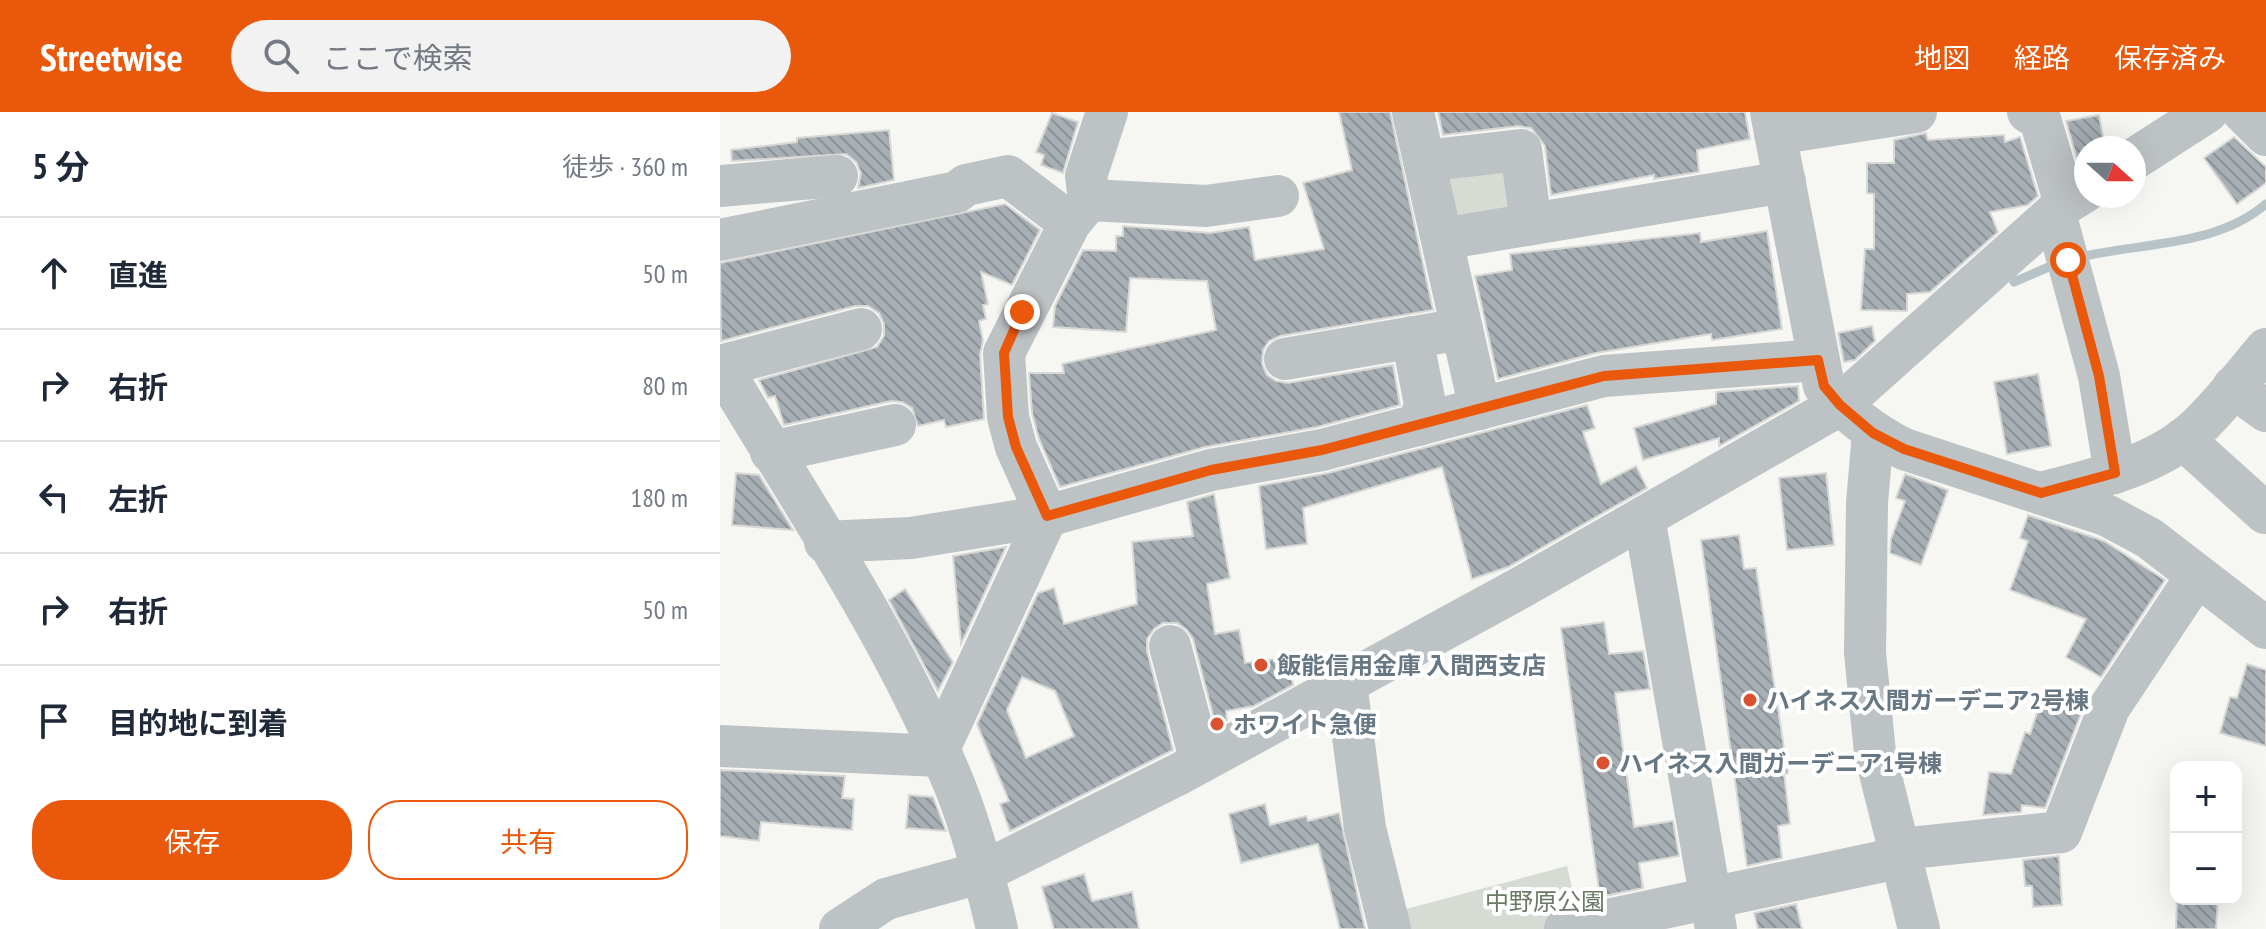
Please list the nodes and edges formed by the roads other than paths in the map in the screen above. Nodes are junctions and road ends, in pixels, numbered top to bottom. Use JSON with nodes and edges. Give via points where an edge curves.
{"nodes":[{"id":1,"x":1107,"y":112,"type":"edge"},
{"id":2,"x":1413,"y":112,"type":"edge"},
{"id":3,"x":1916,"y":112,"type":"edge"},
{"id":4,"x":2028,"y":112,"type":"edge"},
{"id":5,"x":2207,"y":112,"type":"edge"},
{"id":6,"x":2243,"y":112,"type":"edge"},
{"id":7,"x":1773,"y":123,"type":"edge"},
{"id":8,"x":2266,"y":135,"type":"edge"},
{"id":9,"x":2146,"y":151,"type":"edge"},
{"id":10,"x":1424,"y":161,"type":"junction"},
{"id":11,"x":837,"y":176,"type":"dead end"},
{"id":12,"x":1785,"y":182,"type":"junction"},
{"id":13,"x":720,"y":186,"type":"edge"},
{"id":14,"x":1278,"y":196,"type":"dead end"},
{"id":15,"x":2069,"y":203,"type":"edge"},
{"id":16,"x":1080,"y":212,"type":"junction"},
{"id":17,"x":1531,"y":224,"type":"junction"},
{"id":18,"x":1442,"y":239,"type":"junction"},
{"id":19,"x":720,"y":240,"type":"edge"},
{"id":20,"x":861,"y":329,"type":"dead end"},
{"id":21,"x":1462,"y":329,"type":"junction"},
{"id":22,"x":1412,"y":337,"type":"junction"},
{"id":23,"x":2266,"y":349,"type":"edge"},
{"id":24,"x":1285,"y":359,"type":"dead end"},
{"id":25,"x":1818,"y":360,"type":"junction"},
{"id":26,"x":720,"y":366,"type":"edge"},
{"id":27,"x":2250,"y":399,"type":"edge"},
{"id":28,"x":1840,"y":405,"type":"junction"},
{"id":29,"x":1480,"y":409,"type":"junction"},
{"id":30,"x":895,"y":425,"type":"dead end"},
{"id":31,"x":1419,"y":425,"type":"junction"},
{"id":32,"x":1873,"y":433,"type":"junction"},
{"id":33,"x":2183,"y":439,"type":"junction"},
{"id":34,"x":771,"y":452,"type":"junction"},
{"id":35,"x":2115,"y":473,"type":"junction"},
{"id":36,"x":2041,"y":493,"type":"junction"},
{"id":37,"x":2265,"y":513,"type":"edge"},
{"id":38,"x":1047,"y":516,"type":"junction"},
{"id":39,"x":1644,"y":517,"type":"junction"},
{"id":40,"x":825,"y":542,"type":"junction"},
{"id":41,"x":2196,"y":577,"type":"junction"},
{"id":42,"x":2266,"y":628,"type":"edge"},
{"id":43,"x":1170,"y":646,"type":"dead end"},
{"id":44,"x":1346,"y":683,"type":"junction"},
{"id":45,"x":720,"y":746,"type":"edge"},
{"id":46,"x":939,"y":753,"type":"junction"},
{"id":47,"x":1201,"y":762,"type":"junction"},
{"id":48,"x":1902,"y":853,"type":"junction"},
{"id":49,"x":983,"y":872,"type":"junction"},
{"id":50,"x":1712,"y":914,"type":"edge"},
{"id":51,"x":840,"y":929,"type":"edge"},
{"id":52,"x":997,"y":929,"type":"edge"},
{"id":53,"x":1390,"y":929,"type":"edge"},
{"id":54,"x":1565,"y":929,"type":"edge"},
{"id":55,"x":1919,"y":929,"type":"edge"}],
"edges":[{"from":1,"to":16,"type":"street"},
{"from":2,"to":10,"type":"street"},
{"from":3,"to":7,"type":"street"},
{"from":4,"to":15,"type":"street","via":[[2040,119]]},
{"from":5,"to":9,"type":"street"},
{"from":6,"to":8,"type":"street"},
{"from":7,"to":12,"type":"street"},
{"from":10,"to":17,"type":"street","via":[[1521,150]]},
{"from":10,"to":18,"type":"street"},
{"from":11,"to":13,"type":"street"},
{"from":12,"to":17,"type":"street"},
{"from":12,"to":25,"type":"street"},
{"from":14,"to":16,"type":"street","via":[[1206,206]]},
{"from":15,"to":28,"type":"street"},
{"from":15,"to":35,"type":"street"},
{"from":16,"to":19,"type":"street","via":[[1008,176],[957,192]]},
{"from":16,"to":38,"type":"street","via":[[1004,353],[1008,417]]},
{"from":17,"to":18,"type":"street"},
{"from":18,"to":21,"type":"street"},
{"from":20,"to":26,"type":"street"},
{"from":21,"to":22,"type":"street"},
{"from":21,"to":29,"type":"street"},
{"from":22,"to":24,"type":"street"},
{"from":22,"to":31,"type":"street","via":[[1425,404]]},
{"from":23,"to":27,"type":"street"},
{"from":25,"to":28,"type":"street","via":[[1824,386]]},
{"from":25,"to":29,"type":"street","via":[[1604,376]]},
{"from":26,"to":34,"type":"street"},
{"from":27,"to":33,"type":"street"},
{"from":28,"to":32,"type":"street"},
{"from":28,"to":39,"type":"street"},
{"from":29,"to":31,"type":"street"},
{"from":30,"to":34,"type":"street"},
{"from":31,"to":38,"type":"street","via":[[1211,470]]},
{"from":32,"to":36,"type":"street","via":[[1904,449]]},
{"from":32,"to":48,"type":"street","via":[[1865,653],[1875,753]]},
{"from":33,"to":35,"type":"street"},
{"from":33,"to":37,"type":"street"},
{"from":34,"to":40,"type":"street"},
{"from":35,"to":36,"type":"street"},
{"from":36,"to":41,"type":"street","via":[[2149,538]]},
{"from":38,"to":40,"type":"street","via":[[911,538]]},
{"from":38,"to":46,"type":"street"},
{"from":39,"to":44,"type":"street"},
{"from":39,"to":50,"type":"street"},
{"from":40,"to":46,"type":"street","via":[[902,672]]},
{"from":41,"to":42,"type":"street"},
{"from":41,"to":48,"type":"street","via":[[2109,708],[2061,832]]},
{"from":43,"to":47,"type":"street"},
{"from":44,"to":47,"type":"street"},
{"from":44,"to":53,"type":"street","via":[[1365,828]]},
{"from":45,"to":46,"type":"street"},
{"from":46,"to":49,"type":"street"},
{"from":47,"to":49,"type":"street"},
{"from":48,"to":50,"type":"street"},
{"from":48,"to":55,"type":"street"},
{"from":49,"to":51,"type":"street","via":[[886,899]]},
{"from":49,"to":52,"type":"street"},
{"from":50,"to":54,"type":"street"}]}
